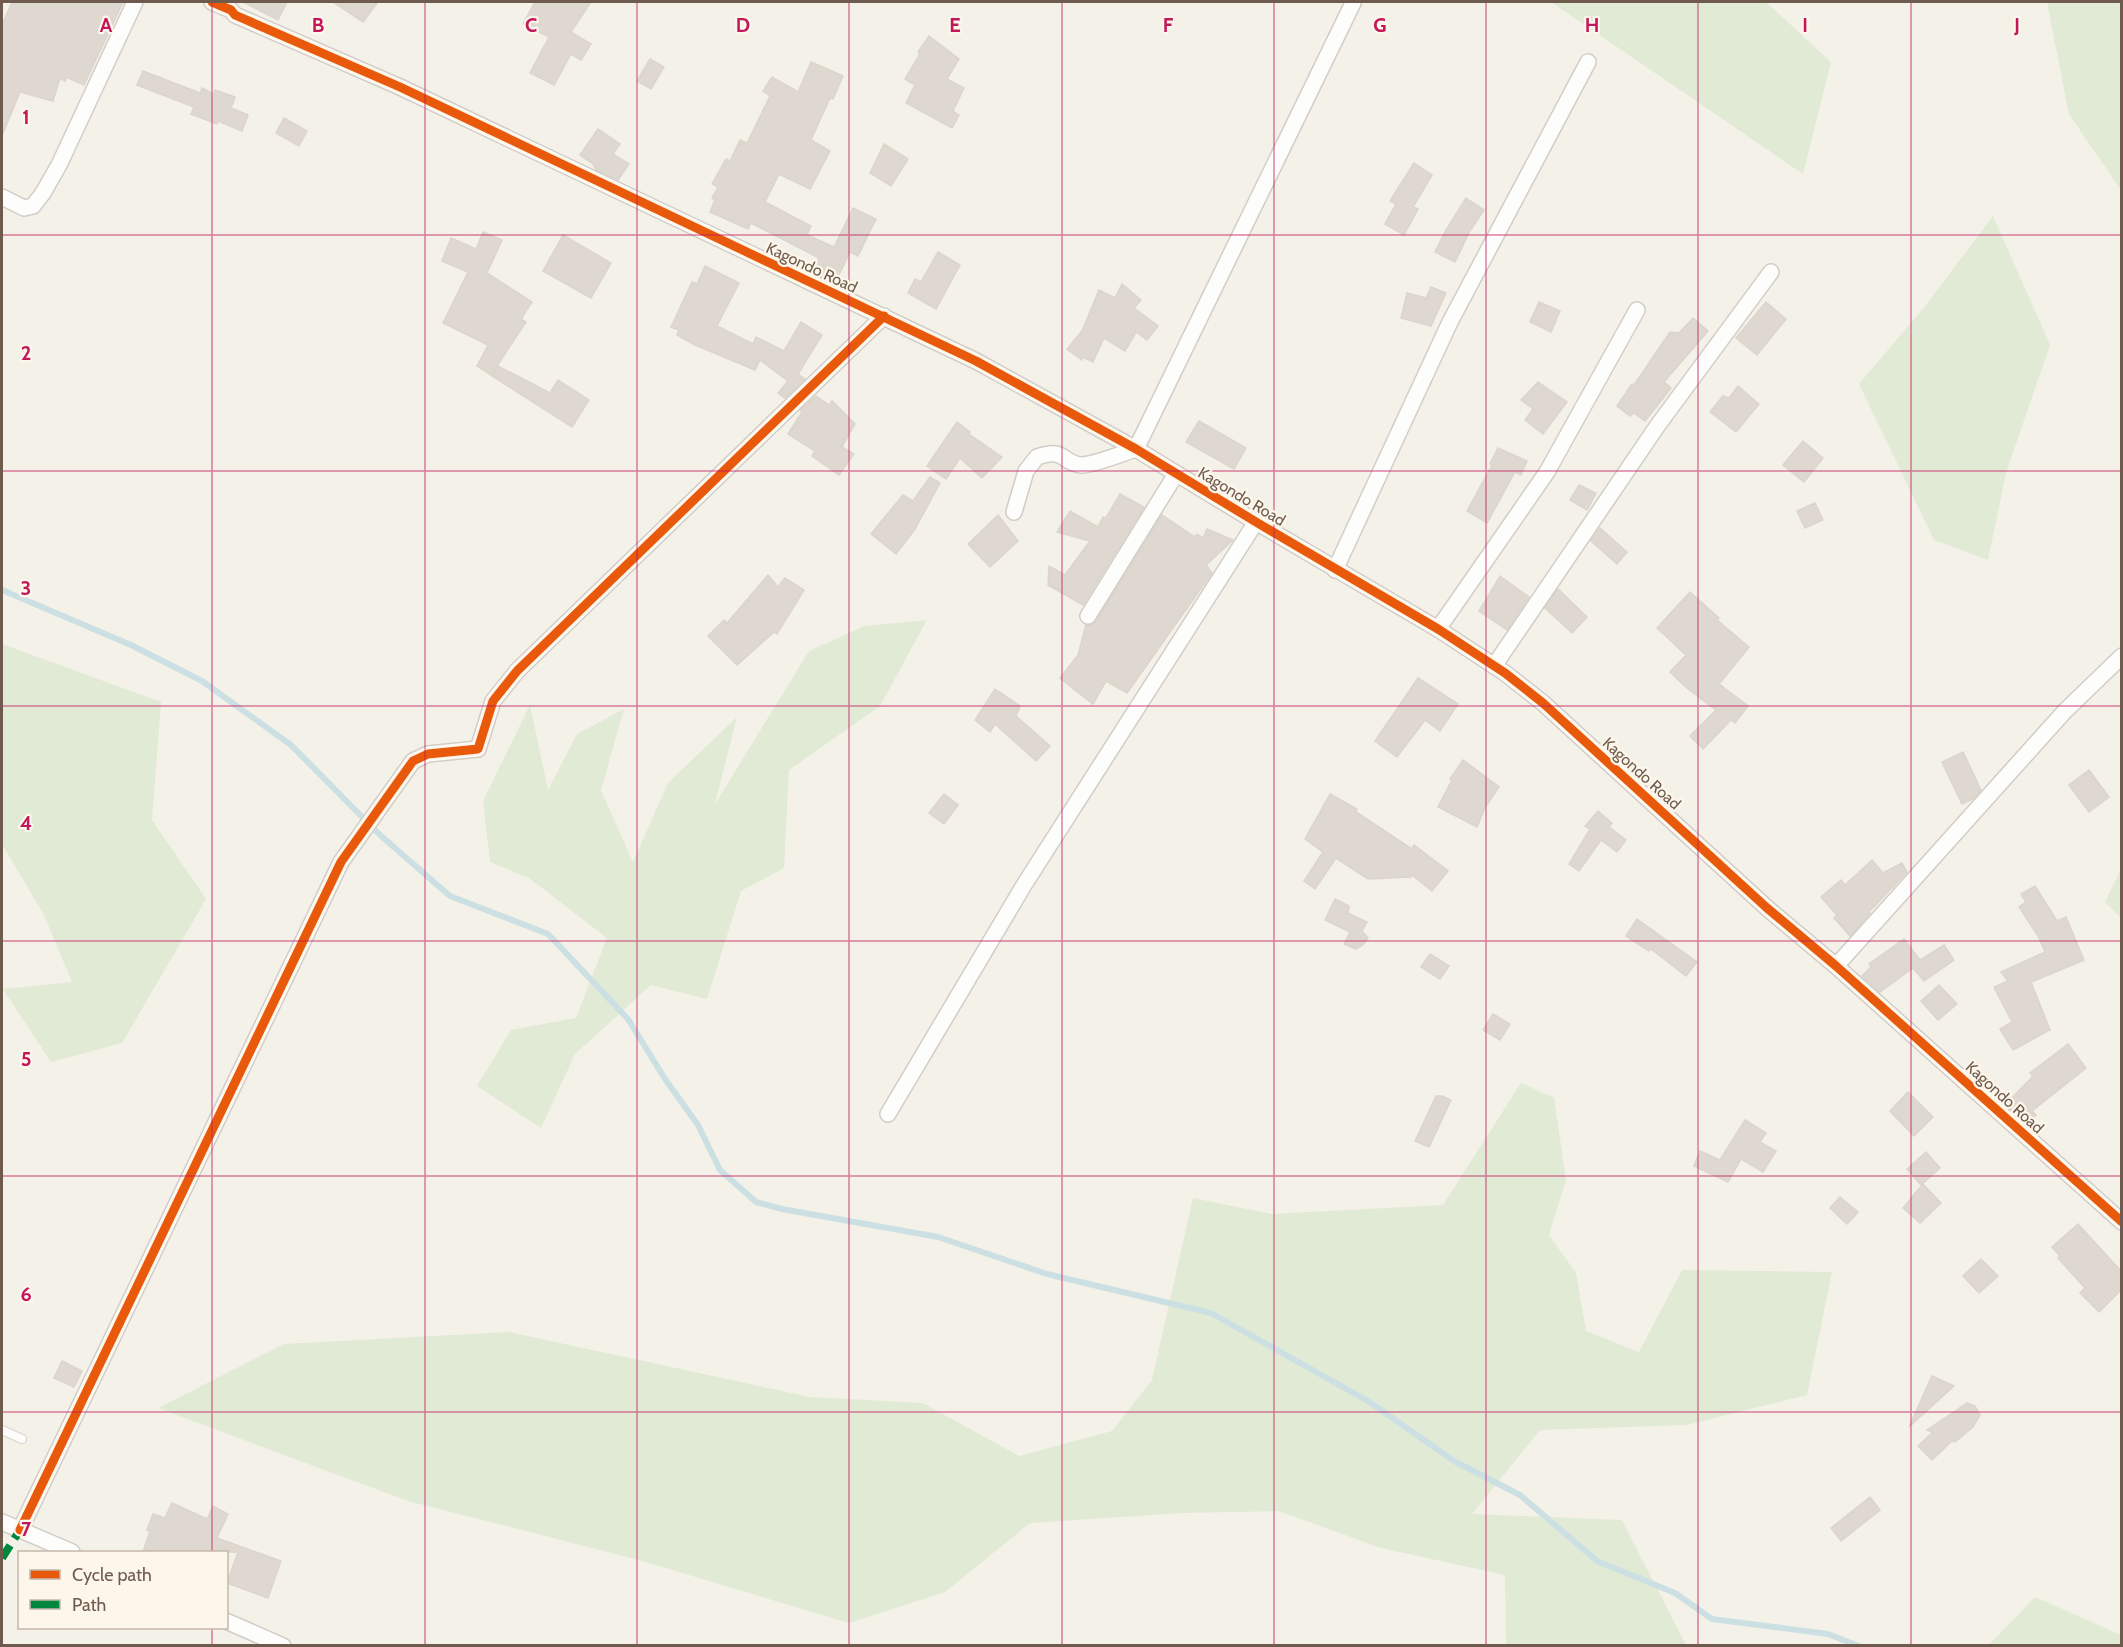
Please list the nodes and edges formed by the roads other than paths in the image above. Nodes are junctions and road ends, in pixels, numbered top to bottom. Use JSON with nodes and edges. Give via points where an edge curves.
{"nodes":[{"id":1,"x":135,"y":2,"type":"edge"},
{"id":2,"x":212,"y":2,"type":"edge"},
{"id":3,"x":1353,"y":3,"type":"edge"},
{"id":4,"x":1588,"y":62,"type":"dead end"},
{"id":5,"x":2,"y":197,"type":"edge"},
{"id":6,"x":1771,"y":272,"type":"dead end"},
{"id":7,"x":1637,"y":310,"type":"dead end"},
{"id":8,"x":884,"y":316,"type":"junction"},
{"id":9,"x":1136,"y":449,"type":"junction"},
{"id":10,"x":1176,"y":474,"type":"junction"},
{"id":11,"x":1014,"y":512,"type":"dead end"},
{"id":12,"x":1256,"y":522,"type":"junction"},
{"id":13,"x":1335,"y":570,"type":"junction"},
{"id":14,"x":1088,"y":616,"type":"dead end"},
{"id":15,"x":1438,"y":629,"type":"junction"},
{"id":16,"x":2121,"y":656,"type":"edge"},
{"id":17,"x":1494,"y":666,"type":"junction"},
{"id":18,"x":1836,"y":966,"type":"junction"},
{"id":19,"x":888,"y":1114,"type":"dead end"},
{"id":20,"x":2121,"y":1222,"type":"edge"},
{"id":21,"x":2,"y":1430,"type":"edge"},
{"id":22,"x":22,"y":1439,"type":"dead end"},
{"id":23,"x":2,"y":1522,"type":"edge"},
{"id":24,"x":20,"y":1530,"type":"junction"},
{"id":25,"x":70,"y":1551,"type":"edge"},
{"id":26,"x":228,"y":1622,"type":"edge"},
{"id":27,"x":283,"y":1646,"type":"edge"}],
"edges":[{"from":1,"to":5,"type":"street","via":[[44,193],[33,206],[24,208]]},
{"from":2,"to":8,"type":"street","name":"Kagondo Road"},
{"from":3,"to":9,"type":"street"},
{"from":4,"to":13,"type":"street","via":[[1450,322]]},
{"from":6,"to":17,"type":"street","via":[[1658,425]]},
{"from":7,"to":15,"type":"street","via":[[1547,472]]},
{"from":8,"to":9,"type":"street","name":"Kagondo Road","via":[[976,361]]},
{"from":8,"to":24,"type":"street","via":[[517,671],[493,702],[478,749],[428,754],[413,761],[341,862]]},
{"from":9,"to":10,"type":"street","name":"Kagondo Road"},
{"from":9,"to":11,"type":"street","via":[[1081,465],[1057,453],[1037,457],[1026,471]]},
{"from":10,"to":12,"type":"street","name":"Kagondo Road"},
{"from":10,"to":14,"type":"street"},
{"from":12,"to":13,"type":"street","name":"Kagondo Road"},
{"from":12,"to":19,"type":"street","via":[[1024,885]]},
{"from":13,"to":15,"type":"street","name":"Kagondo Road"},
{"from":15,"to":17,"type":"street","name":"Kagondo Road"},
{"from":16,"to":18,"type":"street","via":[[2065,711]]},
{"from":17,"to":18,"type":"street","name":"Kagondo Road","via":[[1543,703]]},
{"from":18,"to":20,"type":"street","name":"Kagondo Road"},
{"from":21,"to":22,"type":"lane"},
{"from":23,"to":24,"type":"street"},
{"from":24,"to":25,"type":"street"},
{"from":26,"to":27,"type":"street"}]}
